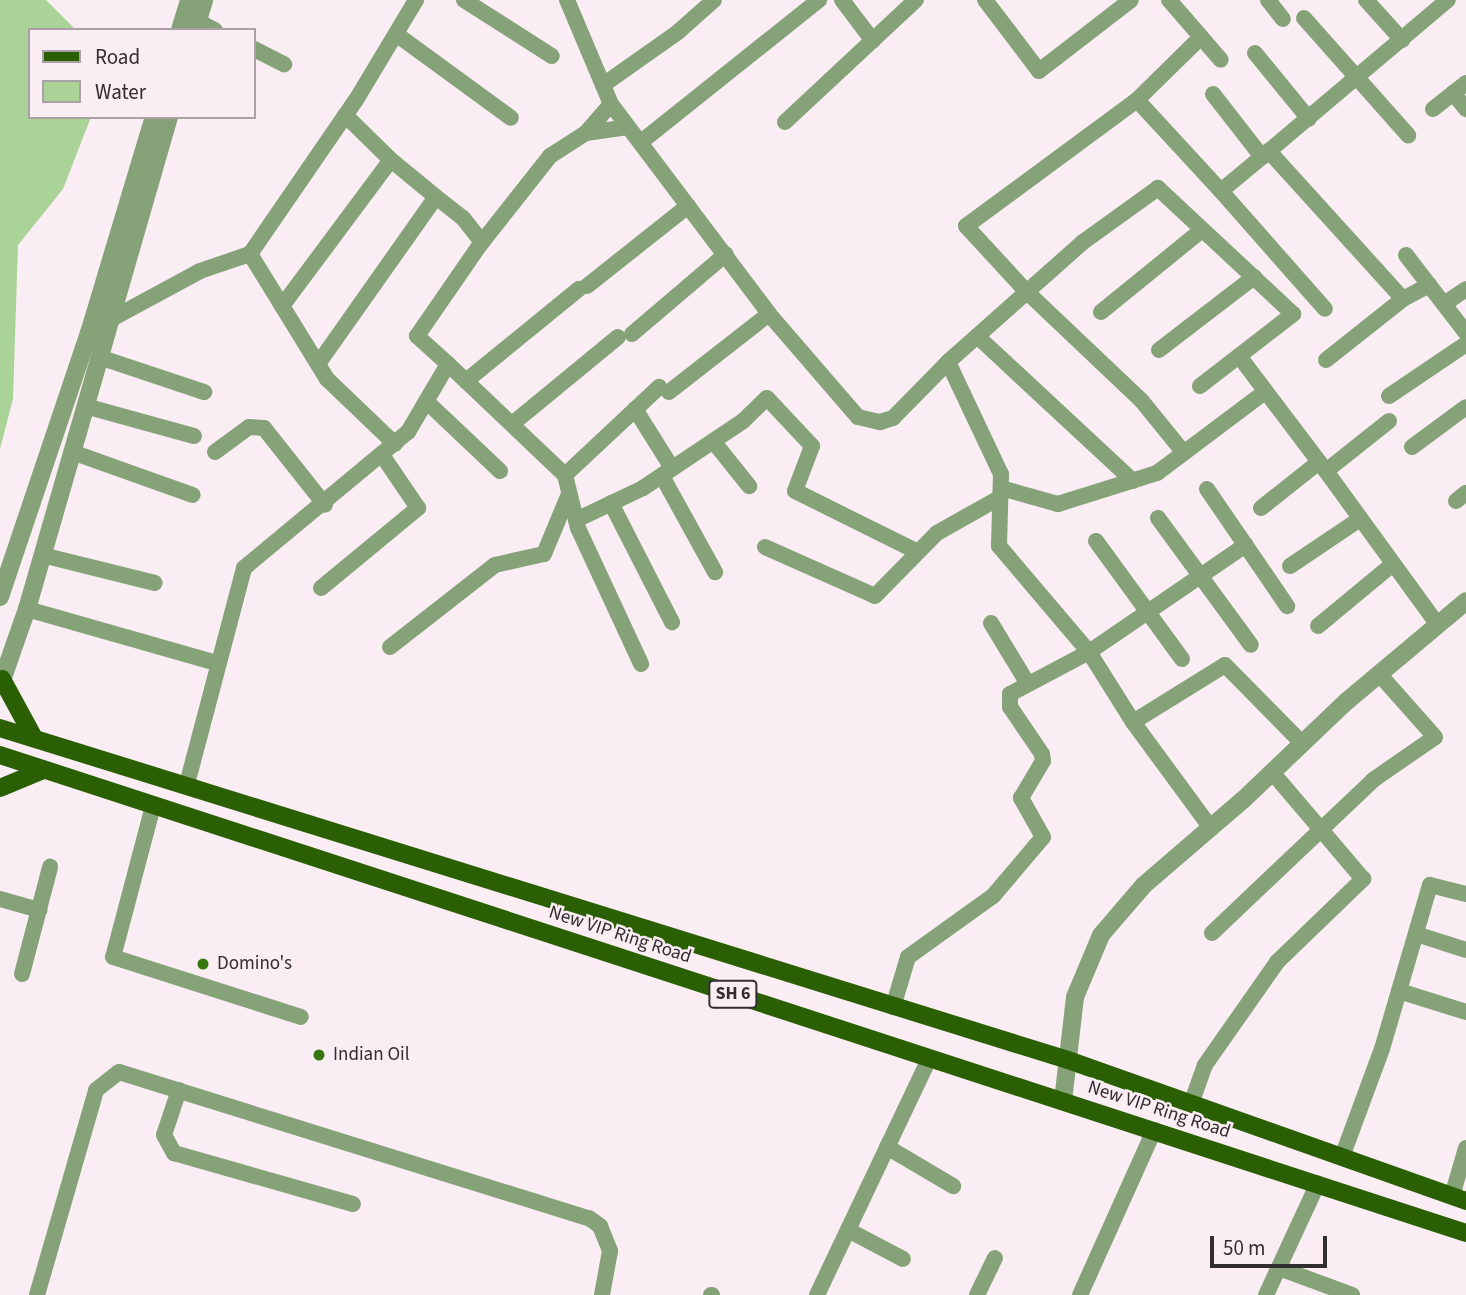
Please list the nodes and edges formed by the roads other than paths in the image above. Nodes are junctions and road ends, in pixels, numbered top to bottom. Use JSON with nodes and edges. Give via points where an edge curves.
{"nodes":[{"id":1,"x":189,"y":0,"type":"edge"},
{"id":2,"x":204,"y":0,"type":"edge"},
{"id":3,"x":416,"y":0,"type":"edge"},
{"id":4,"x":464,"y":0,"type":"edge"},
{"id":5,"x":567,"y":0,"type":"edge"},
{"id":6,"x":714,"y":0,"type":"edge"},
{"id":7,"x":819,"y":0,"type":"edge"},
{"id":8,"x":842,"y":0,"type":"edge"},
{"id":9,"x":916,"y":0,"type":"edge"},
{"id":10,"x":985,"y":0,"type":"edge"},
{"id":11,"x":1169,"y":0,"type":"edge"},
{"id":12,"x":1268,"y":0,"type":"edge"},
{"id":13,"x":1366,"y":0,"type":"edge"},
{"id":14,"x":1448,"y":0,"type":"edge"},
{"id":15,"x":1125,"y":2,"type":"edge"},
{"id":16,"x":1304,"y":18,"type":"dead end"},
{"id":17,"x":1283,"y":19,"type":"dead end"},
{"id":18,"x":196,"y":25,"type":"edge"},
{"id":19,"x":181,"y":28,"type":"edge"},
{"id":20,"x":396,"y":34,"type":"junction"},
{"id":21,"x":1201,"y":37,"type":"junction"},
{"id":22,"x":1402,"y":40,"type":"junction"},
{"id":23,"x":873,"y":41,"type":"junction"},
{"id":24,"x":256,"y":50,"type":"edge"},
{"id":25,"x":1255,"y":53,"type":"dead end"},
{"id":26,"x":552,"y":56,"type":"dead end"},
{"id":27,"x":1221,"y":60,"type":"dead end"},
{"id":28,"x":284,"y":64,"type":"dead end"},
{"id":29,"x":1357,"y":79,"type":"junction"},
{"id":30,"x":1466,"y":83,"type":"edge"},
{"id":31,"x":603,"y":85,"type":"junction"},
{"id":32,"x":1453,"y":93,"type":"junction"},
{"id":33,"x":1213,"y":94,"type":"dead end"},
{"id":34,"x":1137,"y":100,"type":"junction"},
{"id":35,"x":611,"y":104,"type":"junction"},
{"id":36,"x":1433,"y":109,"type":"dead end"},
{"id":37,"x":1466,"y":109,"type":"edge"},
{"id":38,"x":345,"y":115,"type":"junction"},
{"id":39,"x":511,"y":118,"type":"dead end"},
{"id":40,"x":153,"y":119,"type":"edge"},
{"id":41,"x":168,"y":119,"type":"edge"},
{"id":42,"x":1309,"y":119,"type":"junction"},
{"id":43,"x":785,"y":122,"type":"dead end"},
{"id":44,"x":628,"y":127,"type":"junction"},
{"id":45,"x":586,"y":133,"type":"junction"},
{"id":46,"x":1408,"y":135,"type":"dead end"},
{"id":47,"x":641,"y":142,"type":"junction"},
{"id":48,"x":1266,"y":154,"type":"junction"},
{"id":49,"x":391,"y":160,"type":"junction"},
{"id":50,"x":1221,"y":191,"type":"junction"},
{"id":51,"x":436,"y":197,"type":"junction"},
{"id":52,"x":688,"y":206,"type":"junction"},
{"id":53,"x":464,"y":218,"type":"junction"},
{"id":54,"x":497,"y":225,"type":"junction"},
{"id":55,"x":1202,"y":230,"type":"junction"},
{"id":56,"x":482,"y":243,"type":"junction"},
{"id":57,"x":250,"y":254,"type":"junction"},
{"id":58,"x":726,"y":254,"type":"junction"},
{"id":59,"x":1406,"y":255,"type":"dead end"},
{"id":60,"x":1254,"y":277,"type":"junction"},
{"id":61,"x":1429,"y":285,"type":"junction"},
{"id":62,"x":1466,"y":289,"type":"edge"},
{"id":63,"x":1027,"y":292,"type":"junction"},
{"id":64,"x":1403,"y":299,"type":"junction"},
{"id":65,"x":1444,"y":304,"type":"junction"},
{"id":66,"x":282,"y":306,"type":"junction"},
{"id":67,"x":1325,"y":309,"type":"dead end"},
{"id":68,"x":1101,"y":312,"type":"dead end"},
{"id":69,"x":769,"y":314,"type":"junction"},
{"id":70,"x":109,"y":320,"type":"junction"},
{"id":71,"x":89,"y":333,"type":"junction"},
{"id":72,"x":1466,"y":333,"type":"edge"},
{"id":73,"x":977,"y":337,"type":"junction"},
{"id":74,"x":1466,"y":344,"type":"edge"},
{"id":75,"x":1158,"y":350,"type":"dead end"},
{"id":76,"x":1239,"y":356,"type":"junction"},
{"id":77,"x":99,"y":357,"type":"junction"},
{"id":78,"x":1326,"y":360,"type":"dead end"},
{"id":79,"x":948,"y":362,"type":"junction"},
{"id":80,"x":448,"y":364,"type":"junction"},
{"id":81,"x":318,"y":365,"type":"junction"},
{"id":82,"x":466,"y":381,"type":"junction"},
{"id":83,"x":1200,"y":386,"type":"dead end"},
{"id":84,"x":1265,"y":391,"type":"junction"},
{"id":85,"x":204,"y":392,"type":"dead end"},
{"id":86,"x":1389,"y":396,"type":"dead end"},
{"id":87,"x":426,"y":401,"type":"junction"},
{"id":88,"x":85,"y":406,"type":"junction"},
{"id":89,"x":1466,"y":407,"type":"edge"},
{"id":90,"x":635,"y":410,"type":"junction"},
{"id":91,"x":1389,"y":421,"type":"dead end"},
{"id":92,"x":512,"y":425,"type":"junction"},
{"id":93,"x":194,"y":436,"type":"dead end"},
{"id":94,"x":713,"y":441,"type":"junction"},
{"id":95,"x":395,"y":444,"type":"junction"},
{"id":96,"x":1412,"y":447,"type":"dead end"},
{"id":97,"x":72,"y":452,"type":"junction"},
{"id":98,"x":215,"y":452,"type":"dead end"},
{"id":99,"x":1184,"y":453,"type":"junction"},
{"id":100,"x":382,"y":455,"type":"junction"},
{"id":101,"x":1322,"y":467,"type":"junction"},
{"id":102,"x":500,"y":471,"type":"dead end"},
{"id":103,"x":667,"y":472,"type":"junction"},
{"id":104,"x":565,"y":475,"type":"junction"},
{"id":105,"x":1133,"y":481,"type":"junction"},
{"id":106,"x":749,"y":486,"type":"dead end"},
{"id":107,"x":1206,"y":489,"type":"dead end"},
{"id":108,"x":569,"y":493,"type":"junction"},
{"id":109,"x":1000,"y":493,"type":"junction"},
{"id":110,"x":193,"y":495,"type":"dead end"},
{"id":111,"x":611,"y":503,"type":"junction"},
{"id":112,"x":325,"y":505,"type":"junction"},
{"id":113,"x":1261,"y":508,"type":"dead end"},
{"id":114,"x":1157,"y":519,"type":"dead end"},
{"id":115,"x":1360,"y":519,"type":"junction"},
{"id":116,"x":576,"y":520,"type":"junction"},
{"id":117,"x":1096,"y":541,"type":"dead end"},
{"id":118,"x":1247,"y":545,"type":"junction"},
{"id":119,"x":765,"y":547,"type":"dead end"},
{"id":120,"x":916,"y":551,"type":"junction"},
{"id":121,"x":42,"y":555,"type":"junction"},
{"id":122,"x":1393,"y":564,"type":"junction"},
{"id":123,"x":1290,"y":566,"type":"dead end"},
{"id":124,"x":715,"y":572,"type":"dead end"},
{"id":125,"x":1200,"y":576,"type":"junction"},
{"id":126,"x":155,"y":583,"type":"dead end"},
{"id":127,"x":321,"y":589,"type":"dead end"},
{"id":128,"x":0,"y":597,"type":"edge"},
{"id":129,"x":1466,"y":601,"type":"edge"},
{"id":130,"x":1287,"y":606,"type":"dead end"},
{"id":131,"x":27,"y":609,"type":"junction"},
{"id":132,"x":1150,"y":611,"type":"junction"},
{"id":133,"x":672,"y":622,"type":"dead end"},
{"id":134,"x":991,"y":623,"type":"dead end"},
{"id":135,"x":1437,"y":624,"type":"junction"},
{"id":136,"x":1318,"y":626,"type":"dead end"},
{"id":137,"x":1251,"y":645,"type":"dead end"},
{"id":138,"x":390,"y":647,"type":"dead end"},
{"id":139,"x":1089,"y":652,"type":"junction"},
{"id":140,"x":1182,"y":659,"type":"dead end"},
{"id":141,"x":218,"y":663,"type":"junction"},
{"id":142,"x":641,"y":664,"type":"dead end"},
{"id":143,"x":1379,"y":674,"type":"junction"},
{"id":144,"x":1,"y":683,"type":"edge"},
{"id":145,"x":1028,"y":684,"type":"junction"},
{"id":146,"x":1133,"y":722,"type":"junction"},
{"id":147,"x":0,"y":728,"type":"edge"},
{"id":148,"x":34,"y":738,"type":"junction"},
{"id":149,"x":1302,"y":743,"type":"junction"},
{"id":150,"x":0,"y":755,"type":"edge"},
{"id":151,"x":43,"y":770,"type":"junction"},
{"id":152,"x":1272,"y":772,"type":"junction"},
{"id":153,"x":187,"y":784,"type":"junction"},
{"id":154,"x":0,"y":788,"type":"edge"},
{"id":155,"x":153,"y":806,"type":"junction"},
{"id":156,"x":269,"y":810,"type":"junction"},
{"id":157,"x":1211,"y":828,"type":"junction"},
{"id":158,"x":1323,"y":828,"type":"junction"},
{"id":159,"x":260,"y":841,"type":"junction"},
{"id":160,"x":50,"y":867,"type":"dead end"},
{"id":161,"x":484,"y":879,"type":"junction"},
{"id":162,"x":1466,"y":894,"type":"edge"},
{"id":163,"x":0,"y":899,"type":"edge"},
{"id":164,"x":38,"y":910,"type":"junction"},
{"id":165,"x":475,"y":910,"type":"junction"},
{"id":166,"x":1212,"y":933,"type":"dead end"},
{"id":167,"x":1416,"y":934,"type":"junction"},
{"id":168,"x":1466,"y":950,"type":"edge"},
{"id":169,"x":22,"y":974,"type":"dead end"},
{"id":170,"x":1399,"y":991,"type":"junction"},
{"id":171,"x":893,"y":1007,"type":"junction"},
{"id":172,"x":1466,"y":1012,"type":"edge"},
{"id":173,"x":301,"y":1017,"type":"dead end"},
{"id":174,"x":930,"y":1058,"type":"junction"},
{"id":175,"x":1068,"y":1060,"type":"junction"},
{"id":176,"x":179,"y":1090,"type":"junction"},
{"id":177,"x":1063,"y":1101,"type":"junction"},
{"id":178,"x":1191,"y":1104,"type":"junction"},
{"id":179,"x":1154,"y":1130,"type":"junction"},
{"id":180,"x":887,"y":1147,"type":"junction"},
{"id":181,"x":1466,"y":1148,"type":"edge"},
{"id":182,"x":1342,"y":1157,"type":"junction"},
{"id":183,"x":1318,"y":1183,"type":"junction"},
{"id":184,"x":953,"y":1186,"type":"dead end"},
{"id":185,"x":1459,"y":1198,"type":"edge"},
{"id":186,"x":353,"y":1204,"type":"dead end"},
{"id":187,"x":848,"y":1230,"type":"junction"},
{"id":188,"x":1466,"y":1233,"type":"edge"},
{"id":189,"x":995,"y":1258,"type":"dead end"},
{"id":190,"x":903,"y":1259,"type":"dead end"},
{"id":191,"x":1279,"y":1268,"type":"junction"},
{"id":192,"x":821,"y":1294,"type":"edge"},
{"id":193,"x":37,"y":1295,"type":"edge"},
{"id":194,"x":602,"y":1295,"type":"edge"},
{"id":195,"x":977,"y":1295,"type":"edge"},
{"id":196,"x":1080,"y":1295,"type":"edge"},
{"id":197,"x":1266,"y":1295,"type":"edge"},
{"id":198,"x":1352,"y":1295,"type":"edge"}],
"edges":[{"from":1,"to":19,"type":"street"},
{"from":2,"to":18,"type":"street"},
{"from":3,"to":20,"type":"street"},
{"from":4,"to":26,"type":"street"},
{"from":5,"to":31,"type":"street"},
{"from":6,"to":31,"type":"street","via":[[678,32]]},
{"from":7,"to":47,"type":"street"},
{"from":8,"to":23,"type":"street"},
{"from":9,"to":23,"type":"street"},
{"from":10,"to":15,"type":"street","via":[[1039,71]]},
{"from":11,"to":21,"type":"street"},
{"from":12,"to":17,"type":"street"},
{"from":13,"to":22,"type":"street"},
{"from":14,"to":22,"type":"street"},
{"from":16,"to":29,"type":"street"},
{"from":20,"to":38,"type":"street"},
{"from":20,"to":39,"type":"street"},
{"from":21,"to":27,"type":"street"},
{"from":21,"to":34,"type":"street"},
{"from":22,"to":29,"type":"street"},
{"from":23,"to":43,"type":"street"},
{"from":24,"to":28,"type":"street"},
{"from":25,"to":42,"type":"street"},
{"from":29,"to":42,"type":"street"},
{"from":29,"to":46,"type":"street"},
{"from":30,"to":32,"type":"street"},
{"from":31,"to":35,"type":"street"},
{"from":32,"to":36,"type":"street"},
{"from":32,"to":37,"type":"street"},
{"from":33,"to":48,"type":"street"},
{"from":34,"to":50,"type":"street"},
{"from":34,"to":63,"type":"street","via":[[965,226]]},
{"from":35,"to":44,"type":"street"},
{"from":35,"to":45,"type":"street"},
{"from":38,"to":49,"type":"street"},
{"from":38,"to":57,"type":"street"},
{"from":40,"to":71,"type":"street"},
{"from":41,"to":70,"type":"street"},
{"from":42,"to":48,"type":"street"},
{"from":44,"to":45,"type":"street"},
{"from":44,"to":47,"type":"street"},
{"from":45,"to":54,"type":"street","via":[[550,156]]},
{"from":47,"to":52,"type":"street"},
{"from":48,"to":50,"type":"street"},
{"from":48,"to":64,"type":"street"},
{"from":49,"to":51,"type":"street"},
{"from":49,"to":66,"type":"street"},
{"from":50,"to":67,"type":"street"},
{"from":51,"to":53,"type":"street"},
{"from":51,"to":81,"type":"street"},
{"from":52,"to":58,"type":"street"},
{"from":52,"to":82,"type":"street"},
{"from":53,"to":54,"type":"street"},
{"from":53,"to":56,"type":"street"},
{"from":54,"to":56,"type":"street"},
{"from":55,"to":60,"type":"street"},
{"from":55,"to":63,"type":"street","via":[[1158,188],[1083,242]]},
{"from":55,"to":68,"type":"street"},
{"from":56,"to":80,"type":"street","via":[[417,336]]},
{"from":57,"to":66,"type":"street"},
{"from":57,"to":70,"type":"street","via":[[200,271]]},
{"from":58,"to":69,"type":"street"},
{"from":58,"to":92,"type":"street"},
{"from":59,"to":61,"type":"street"},
{"from":60,"to":75,"type":"street"},
{"from":60,"to":76,"type":"street","via":[[1293,314]]},
{"from":61,"to":64,"type":"street"},
{"from":61,"to":65,"type":"street"},
{"from":62,"to":65,"type":"street"},
{"from":63,"to":73,"type":"street"},
{"from":63,"to":99,"type":"street","via":[[1140,400]]},
{"from":64,"to":78,"type":"street"},
{"from":65,"to":72,"type":"street"},
{"from":66,"to":81,"type":"street"},
{"from":69,"to":79,"type":"street","via":[[867,422],[893,418]]},
{"from":69,"to":90,"type":"street"},
{"from":70,"to":71,"type":"street"},
{"from":70,"to":77,"type":"street"},
{"from":71,"to":128,"type":"street"},
{"from":73,"to":79,"type":"street"},
{"from":73,"to":105,"type":"street"},
{"from":74,"to":86,"type":"street"},
{"from":76,"to":83,"type":"street"},
{"from":76,"to":84,"type":"street"},
{"from":77,"to":85,"type":"street"},
{"from":77,"to":88,"type":"street"},
{"from":79,"to":109,"type":"street","via":[[1001,474]]},
{"from":80,"to":82,"type":"street"},
{"from":80,"to":87,"type":"street"},
{"from":81,"to":95,"type":"street"},
{"from":82,"to":92,"type":"street"},
{"from":84,"to":99,"type":"street"},
{"from":84,"to":101,"type":"street"},
{"from":87,"to":95,"type":"street","via":[[408,432]]},
{"from":87,"to":102,"type":"street"},
{"from":88,"to":93,"type":"street"},
{"from":88,"to":97,"type":"street"},
{"from":89,"to":96,"type":"street"},
{"from":90,"to":103,"type":"street"},
{"from":90,"to":104,"type":"street"},
{"from":91,"to":101,"type":"street"},
{"from":92,"to":104,"type":"street"},
{"from":94,"to":103,"type":"street"},
{"from":94,"to":106,"type":"street"},
{"from":94,"to":120,"type":"street","via":[[766,398],[812,446],[796,491]]},
{"from":95,"to":100,"type":"street"},
{"from":97,"to":110,"type":"street"},
{"from":97,"to":121,"type":"street"},
{"from":98,"to":112,"type":"street","via":[[249,427],[264,428]]},
{"from":99,"to":105,"type":"street","via":[[1157,473]]},
{"from":100,"to":112,"type":"street"},
{"from":100,"to":127,"type":"street","via":[[418,508]]},
{"from":101,"to":113,"type":"street"},
{"from":101,"to":115,"type":"street"},
{"from":103,"to":111,"type":"street"},
{"from":103,"to":124,"type":"street"},
{"from":104,"to":108,"type":"street"},
{"from":105,"to":109,"type":"street","via":[[1058,504]]},
{"from":107,"to":118,"type":"street"},
{"from":108,"to":116,"type":"street"},
{"from":108,"to":138,"type":"street","via":[[544,554],[495,565]]},
{"from":109,"to":120,"type":"street"},
{"from":109,"to":139,"type":"street","via":[[999,546]]},
{"from":111,"to":116,"type":"street"},
{"from":111,"to":133,"type":"street"},
{"from":112,"to":141,"type":"street","via":[[244,568]]},
{"from":114,"to":125,"type":"street"},
{"from":115,"to":122,"type":"street"},
{"from":115,"to":123,"type":"street"},
{"from":116,"to":142,"type":"street"},
{"from":117,"to":132,"type":"street"},
{"from":118,"to":125,"type":"street"},
{"from":118,"to":130,"type":"street"},
{"from":119,"to":120,"type":"street","via":[[869,597],[884,588]]},
{"from":121,"to":126,"type":"street"},
{"from":121,"to":131,"type":"street"},
{"from":122,"to":135,"type":"street"},
{"from":122,"to":136,"type":"street"},
{"from":125,"to":132,"type":"street"},
{"from":125,"to":137,"type":"street"},
{"from":129,"to":135,"type":"street"},
{"from":131,"to":141,"type":"street"},
{"from":131,"to":144,"type":"street"},
{"from":132,"to":139,"type":"street"},
{"from":132,"to":140,"type":"street"},
{"from":134,"to":145,"type":"street"},
{"from":135,"to":143,"type":"street"},
{"from":139,"to":145,"type":"street"},
{"from":139,"to":146,"type":"street"},
{"from":141,"to":153,"type":"street"},
{"from":143,"to":149,"type":"street"},
{"from":143,"to":158,"type":"street","via":[[1435,737],[1374,780]]},
{"from":144,"to":148,"type":"main road"},
{"from":145,"to":171,"type":"street","via":[[1008,699],[1042,754],[1043,761],[1021,798],[1042,837],[993,896],[908,957]]},
{"from":146,"to":149,"type":"street","via":[[1224,665]]},
{"from":146,"to":157,"type":"street"},
{"from":147,"to":148,"type":"main road","name":"New VIP Ring Road","number":"SH 6"},
{"from":148,"to":153,"type":"main road","name":"New VIP Ring Road","number":"SH 6"},
{"from":149,"to":152,"type":"street"},
{"from":150,"to":151,"type":"main road","name":"New VIP Ring Road","number":"SH 6"},
{"from":151,"to":154,"type":"main road"},
{"from":151,"to":155,"type":"main road","name":"New VIP Ring Road","number":"SH 6"},
{"from":152,"to":157,"type":"street"},
{"from":152,"to":158,"type":"street"},
{"from":153,"to":156,"type":"main road","name":"New VIP Ring Road","number":"SH 6"},
{"from":155,"to":159,"type":"main road","name":"New VIP Ring Road","number":"SH 6"},
{"from":155,"to":173,"type":"street","via":[[113,957]]},
{"from":156,"to":159,"type":"main road"},
{"from":156,"to":161,"type":"main road","name":"New VIP Ring Road","number":"SH 6"},
{"from":157,"to":175,"type":"street","via":[[1144,885],[1101,935],[1075,997]]},
{"from":158,"to":166,"type":"street"},
{"from":158,"to":178,"type":"street","via":[[1363,879],[1277,962],[1205,1065]]},
{"from":159,"to":165,"type":"main road","name":"New VIP Ring Road","number":"SH 6"},
{"from":160,"to":164,"type":"street"},
{"from":161,"to":165,"type":"main road"},
{"from":161,"to":171,"type":"main road","name":"New VIP Ring Road","number":"SH 6"},
{"from":162,"to":167,"type":"street","via":[[1430,885]]},
{"from":163,"to":164,"type":"street"},
{"from":164,"to":169,"type":"street"},
{"from":165,"to":174,"type":"main road","name":"New VIP Ring Road","number":"SH 6"},
{"from":167,"to":168,"type":"street"},
{"from":167,"to":170,"type":"street"},
{"from":170,"to":172,"type":"street"},
{"from":170,"to":182,"type":"street"},
{"from":171,"to":175,"type":"main road","name":"New VIP Ring Road","number":"SH 6"},
{"from":174,"to":177,"type":"main road","name":"New VIP Ring Road","number":"SH 6"},
{"from":174,"to":180,"type":"street"},
{"from":175,"to":177,"type":"street"},
{"from":175,"to":178,"type":"main road","name":"New VIP Ring Road","number":"SH 6"},
{"from":176,"to":186,"type":"street","via":[[164,1135],[174,1153]]},
{"from":176,"to":193,"type":"street","via":[[119,1072],[96,1090]]},
{"from":176,"to":194,"type":"street","via":[[589,1218],[600,1226],[610,1251]]},
{"from":177,"to":179,"type":"main road","name":"New VIP Ring Road","number":"SH 6"},
{"from":178,"to":182,"type":"main road","name":"New VIP Ring Road","number":"SH 6"},
{"from":179,"to":183,"type":"main road","name":"New VIP Ring Road","number":"SH 6"},
{"from":179,"to":196,"type":"street"},
{"from":180,"to":184,"type":"street"},
{"from":180,"to":187,"type":"street"},
{"from":181,"to":185,"type":"street"},
{"from":182,"to":185,"type":"main road","name":"New VIP Ring Road","number":"SH 6"},
{"from":183,"to":188,"type":"main road","name":"New VIP Ring Road","number":"SH 6"},
{"from":183,"to":191,"type":"street"},
{"from":187,"to":190,"type":"street"},
{"from":187,"to":192,"type":"street"},
{"from":189,"to":195,"type":"street"},
{"from":191,"to":197,"type":"street"},
{"from":191,"to":198,"type":"street"}]}
